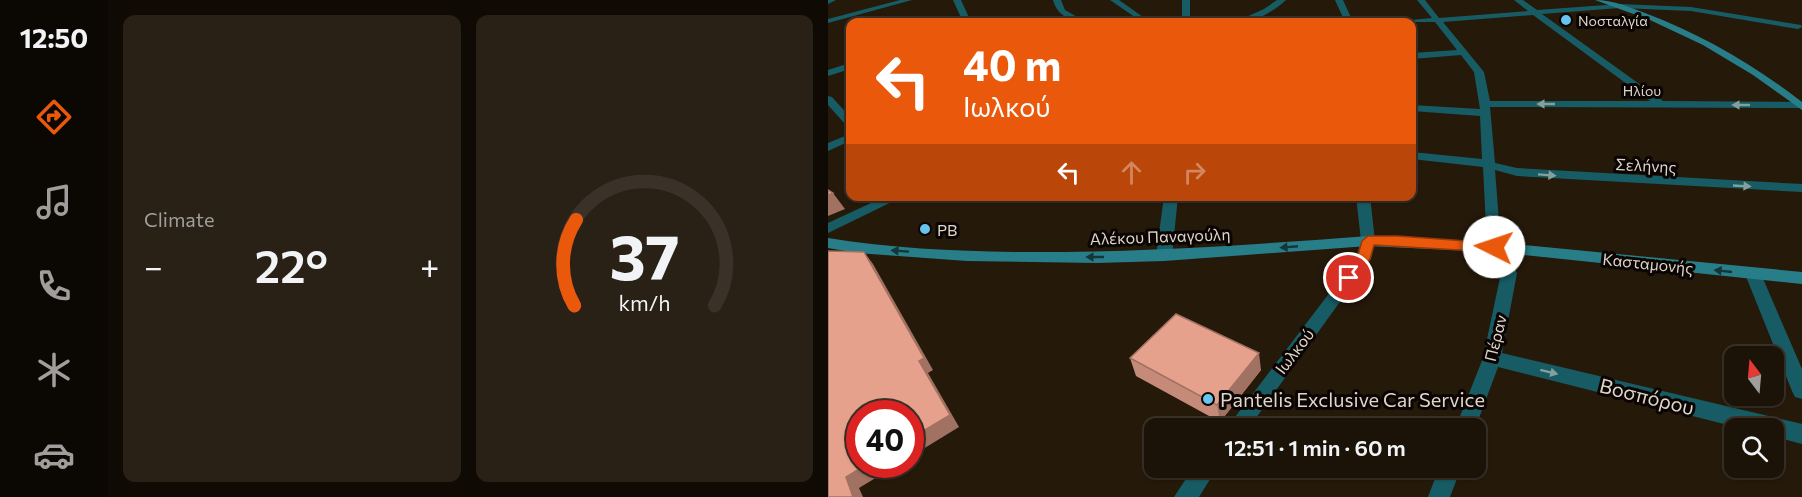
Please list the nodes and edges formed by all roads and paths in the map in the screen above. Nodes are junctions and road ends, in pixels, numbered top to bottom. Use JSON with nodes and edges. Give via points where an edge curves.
{"nodes":[{"id":1,"x":908,"y":0,"type":"edge"},
{"id":2,"x":957,"y":0,"type":"edge"},
{"id":3,"x":1057,"y":0,"type":"edge"},
{"id":4,"x":1114,"y":0,"type":"edge"},
{"id":5,"x":1186,"y":0,"type":"edge"},
{"id":6,"x":1282,"y":0,"type":"edge"},
{"id":7,"x":1339,"y":0,"type":"edge"},
{"id":8,"x":1421,"y":0,"type":"edge"},
{"id":9,"x":1518,"y":0,"type":"edge"},
{"id":10,"x":1599,"y":0,"type":"edge"},
{"id":11,"x":1698,"y":0,"type":"edge"},
{"id":12,"x":1620,"y":6,"type":"junction"},
{"id":13,"x":1691,"y":9,"type":"junction"},
{"id":14,"x":1536,"y":13,"type":"junction"},
{"id":15,"x":966,"y":18,"type":"edge"},
{"id":16,"x":1074,"y":18,"type":"edge"},
{"id":17,"x":1140,"y":18,"type":"edge"},
{"id":18,"x":1186,"y":18,"type":"edge"},
{"id":19,"x":1248,"y":18,"type":"edge"},
{"id":20,"x":1347,"y":18,"type":"edge"},
{"id":21,"x":828,"y":21,"type":"edge"},
{"id":22,"x":1416,"y":22,"type":"edge"},
{"id":23,"x":1438,"y":22,"type":"junction"},
{"id":24,"x":1801,"y":28,"type":"edge"},
{"id":25,"x":1464,"y":52,"type":"junction"},
{"id":26,"x":1416,"y":56,"type":"edge"},
{"id":27,"x":846,"y":67,"type":"edge"},
{"id":28,"x":828,"y":73,"type":"edge"},
{"id":29,"x":828,"y":99,"type":"edge"},
{"id":30,"x":1661,"y":105,"type":"junction"},
{"id":31,"x":1801,"y":106,"type":"edge"},
{"id":32,"x":1416,"y":108,"type":"edge"},
{"id":33,"x":1486,"y":108,"type":"junction"},
{"id":34,"x":846,"y":119,"type":"edge"},
{"id":35,"x":846,"y":139,"type":"edge"},
{"id":36,"x":828,"y":147,"type":"edge"},
{"id":37,"x":1416,"y":156,"type":"edge"},
{"id":38,"x":1490,"y":165,"type":"junction"},
{"id":39,"x":1802,"y":189,"type":"edge"},
{"id":40,"x":887,"y":201,"type":"edge"},
{"id":41,"x":1170,"y":201,"type":"edge"},
{"id":42,"x":1364,"y":201,"type":"edge"},
{"id":43,"x":828,"y":228,"type":"edge"},
{"id":44,"x":1368,"y":241,"type":"junction"},
{"id":45,"x":828,"y":243,"type":"edge"},
{"id":46,"x":1494,"y":247,"type":"junction"},
{"id":47,"x":856,"y":248,"type":"junction"},
{"id":48,"x":828,"y":249,"type":"edge"},
{"id":49,"x":1164,"y":256,"type":"junction"},
{"id":50,"x":1753,"y":274,"type":"junction"},
{"id":51,"x":1802,"y":278,"type":"edge"},
{"id":52,"x":1492,"y":358,"type":"junction"},
{"id":53,"x":1802,"y":391,"type":"edge"},
{"id":54,"x":1244,"y":418,"type":"edge"},
{"id":55,"x":1469,"y":418,"type":"edge"},
{"id":56,"x":1802,"y":434,"type":"edge"},
{"id":57,"x":1199,"y":478,"type":"edge"},
{"id":58,"x":1446,"y":478,"type":"edge"},
{"id":59,"x":1185,"y":497,"type":"edge"},
{"id":60,"x":1439,"y":497,"type":"edge"}],
"edges":[{"from":1,"to":21,"type":"street","via":[[864,15]]},
{"from":2,"to":15,"type":"street"},
{"from":3,"to":16,"type":"street","via":[[1062,12]]},
{"from":4,"to":17,"type":"street"},
{"from":5,"to":18,"type":"street"},
{"from":6,"to":19,"type":"street"},
{"from":7,"to":20,"type":"street"},
{"from":8,"to":23,"type":"street"},
{"from":9,"to":14,"type":"street"},
{"from":10,"to":12,"type":"street"},
{"from":11,"to":13,"type":"street"},
{"from":12,"to":13,"type":"street"},
{"from":12,"to":14,"type":"street"},
{"from":12,"to":31,"type":"street","via":[[1730,57]]},
{"from":13,"to":24,"type":"street"},
{"from":14,"to":23,"type":"street"},
{"from":14,"to":30,"type":"street"},
{"from":22,"to":23,"type":"street"},
{"from":23,"to":25,"type":"street"},
{"from":25,"to":26,"type":"street"},
{"from":25,"to":33,"type":"street","via":[[1479,72]]},
{"from":27,"to":28,"type":"street"},
{"from":29,"to":34,"type":"street"},
{"from":31,"to":30,"type":"street","name":"Ηλίου","one_way":true},
{"from":30,"to":33,"type":"street","name":"Ηλίου","one_way":true},
{"from":32,"to":33,"type":"street","name":"Ηλίου"},
{"from":33,"to":38,"type":"street"},
{"from":35,"to":36,"type":"street"},
{"from":37,"to":38,"type":"street","name":"Σελήνης"},
{"from":38,"to":39,"type":"street","name":"Σελήνης","one_way":true,"via":[[1517,172]]},
{"from":38,"to":46,"type":"street"},
{"from":40,"to":43,"type":"street"},
{"from":41,"to":49,"type":"street"},
{"from":42,"to":44,"type":"street"},
{"from":44,"to":46,"type":"street","name":"Αλέκου Παναγούλη"},
{"from":44,"to":49,"type":"street","name":"Αλέκου Παναγούλη","one_way":true},
{"from":44,"to":54,"type":"street","name":"Ιωλκού","via":[[1364,259]]},
{"from":45,"to":47,"type":"street","name":"Αλέκου Παναγούλη"},
{"from":50,"to":46,"type":"street","name":"Κασταμονής","one_way":true},
{"from":46,"to":52,"type":"street","name":"Πέραν","via":[[1509,273]]},
{"from":47,"to":48,"type":"street"},
{"from":49,"to":47,"type":"street","name":"Αλέκου Παναγούλη","one_way":true,"via":[[967,256]]},
{"from":50,"to":51,"type":"street","name":"Κασταμονής"},
{"from":50,"to":53,"type":"street"},
{"from":52,"to":55,"type":"street","name":"Πέραν"},
{"from":52,"to":56,"type":"street","name":"Βοσπόρου","one_way":true},
{"from":57,"to":59,"type":"street"},
{"from":58,"to":60,"type":"street"}]}
